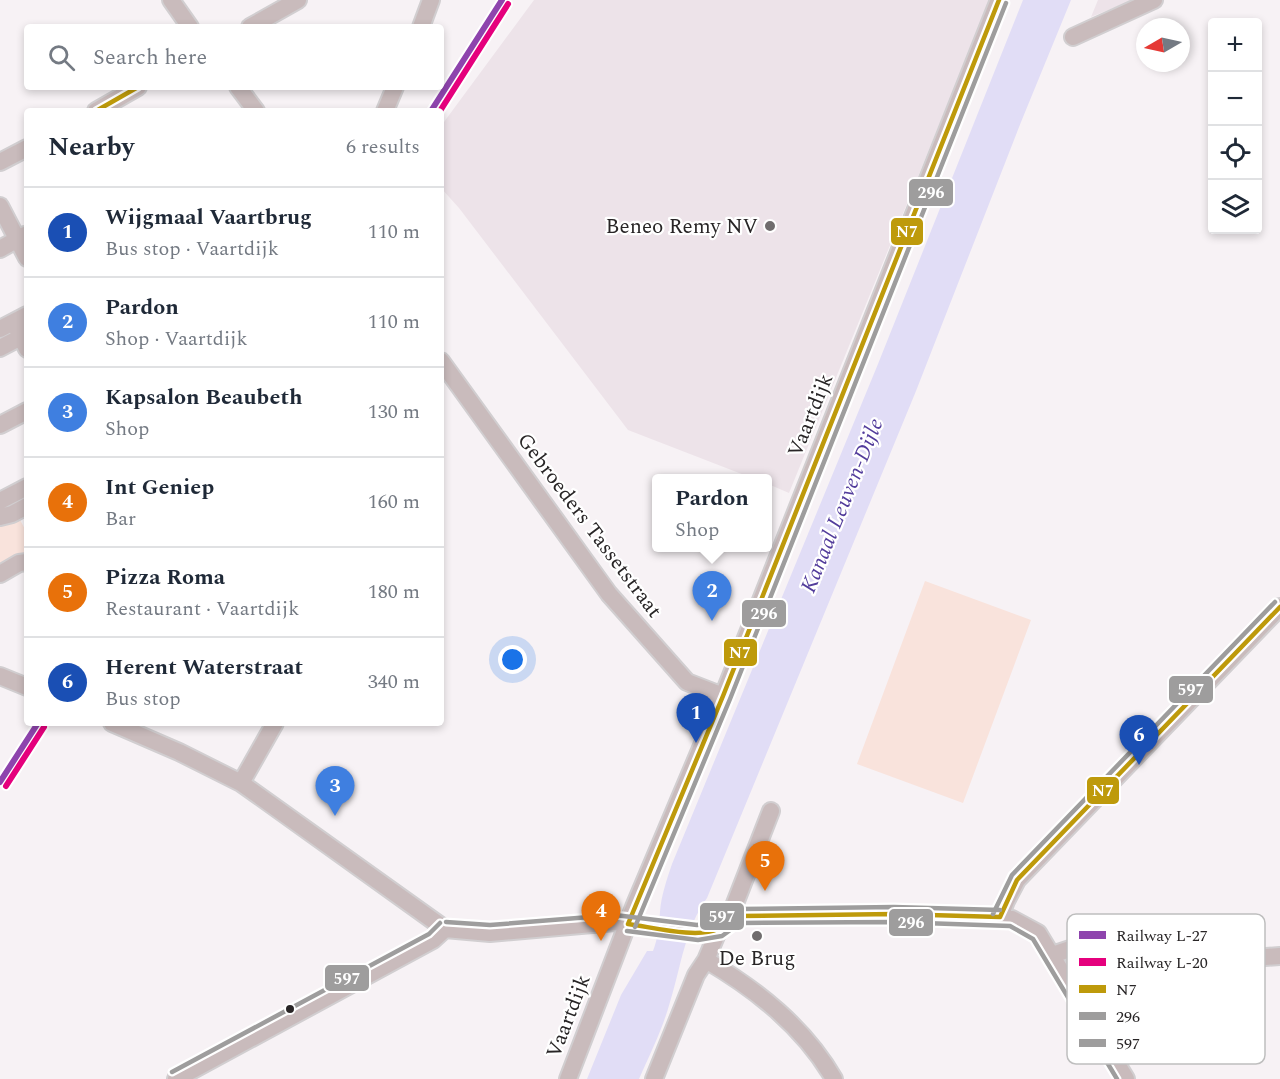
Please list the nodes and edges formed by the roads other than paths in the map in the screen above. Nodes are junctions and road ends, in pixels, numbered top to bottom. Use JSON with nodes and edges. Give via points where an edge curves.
{"nodes":[{"id":1,"x":171,"y":0,"type":"edge"},
{"id":2,"x":298,"y":0,"type":"edge"},
{"id":3,"x":431,"y":0,"type":"edge"},
{"id":4,"x":999,"y":0,"type":"edge"},
{"id":5,"x":1154,"y":0,"type":"edge"},
{"id":6,"x":188,"y":24,"type":"edge"},
{"id":7,"x":255,"y":24,"type":"edge"},
{"id":8,"x":422,"y":24,"type":"edge"},
{"id":9,"x":1073,"y":37,"type":"dead end"},
{"id":10,"x":133,"y":90,"type":"edge"},
{"id":11,"x":240,"y":90,"type":"edge"},
{"id":12,"x":394,"y":90,"type":"edge"},
{"id":13,"x":101,"y":108,"type":"edge"},
{"id":14,"x":254,"y":108,"type":"edge"},
{"id":15,"x":386,"y":108,"type":"edge"},
{"id":16,"x":24,"y":150,"type":"edge"},
{"id":17,"x":0,"y":162,"type":"edge"},
{"id":18,"x":0,"y":206,"type":"edge"},
{"id":19,"x":22,"y":237,"type":"edge"},
{"id":20,"x":0,"y":249,"type":"edge"},
{"id":21,"x":18,"y":330,"type":"edge"},
{"id":22,"x":0,"y":348,"type":"edge"},
{"id":23,"x":444,"y":365,"type":"edge"},
{"id":24,"x":24,"y":413,"type":"edge"},
{"id":25,"x":0,"y":425,"type":"edge"},
{"id":26,"x":24,"y":489,"type":"edge"},
{"id":27,"x":0,"y":501,"type":"edge"},
{"id":28,"x":24,"y":508,"type":"edge"},
{"id":29,"x":0,"y":517,"type":"edge"},
{"id":30,"x":24,"y":562,"type":"edge"},
{"id":31,"x":0,"y":574,"type":"edge"},
{"id":32,"x":1280,"y":608,"type":"edge"},
{"id":33,"x":0,"y":676,"type":"edge"},
{"id":34,"x":24,"y":686,"type":"edge"},
{"id":35,"x":723,"y":696,"type":"junction"},
{"id":36,"x":125,"y":726,"type":"edge"},
{"id":37,"x":273,"y":726,"type":"edge"},
{"id":38,"x":241,"y":783,"type":"junction"},
{"id":39,"x":771,"y":811,"type":"dead end"},
{"id":40,"x":1000,"y":917,"type":"junction"},
{"id":41,"x":628,"y":924,"type":"junction"},
{"id":42,"x":445,"y":929,"type":"junction"},
{"id":43,"x":719,"y":929,"type":"junction"},
{"id":44,"x":1067,"y":950,"type":"edge"},
{"id":45,"x":1052,"y":955,"type":"junction"},
{"id":46,"x":1280,"y":956,"type":"edge"},
{"id":47,"x":1265,"y":957,"type":"edge"},
{"id":48,"x":706,"y":960,"type":"junction"},
{"id":49,"x":1067,"y":980,"type":"edge"},
{"id":50,"x":1116,"y":1064,"type":"edge"},
{"id":51,"x":176,"y":1079,"type":"edge"},
{"id":52,"x":568,"y":1079,"type":"edge"},
{"id":53,"x":654,"y":1079,"type":"edge"},
{"id":54,"x":834,"y":1079,"type":"edge"},
{"id":55,"x":1125,"y":1079,"type":"edge"}],
"edges":[{"from":1,"to":6,"type":"street"},
{"from":2,"to":7,"type":"street"},
{"from":3,"to":8,"type":"street"},
{"from":4,"to":35,"type":"street","name":"Vaartdijk"},
{"from":5,"to":9,"type":"street"},
{"from":10,"to":13,"type":"street"},
{"from":11,"to":14,"type":"street"},
{"from":12,"to":15,"type":"street"},
{"from":16,"to":17,"type":"street"},
{"from":18,"to":19,"type":"street"},
{"from":19,"to":20,"type":"street"},
{"from":21,"to":22,"type":"street"},
{"from":23,"to":35,"type":"street","name":"Gebroeders Tassetstraat","via":[[609,594],[687,682]]},
{"from":24,"to":25,"type":"street"},
{"from":26,"to":27,"type":"street"},
{"from":28,"to":29,"type":"street"},
{"from":30,"to":31,"type":"street"},
{"from":32,"to":40,"type":"street","via":[[1017,880]]},
{"from":33,"to":34,"type":"street"},
{"from":35,"to":41,"type":"street","name":"Vaartdijk"},
{"from":36,"to":38,"type":"street"},
{"from":37,"to":38,"type":"street"},
{"from":38,"to":42,"type":"street"},
{"from":39,"to":43,"type":"street","via":[[734,906]]},
{"from":40,"to":43,"type":"street","via":[[761,915],[738,916]]},
{"from":40,"to":45,"type":"street","via":[[1038,933]]},
{"from":41,"to":42,"type":"street","via":[[490,933]]},
{"from":41,"to":43,"type":"street","via":[[697,933]]},
{"from":41,"to":52,"type":"street","name":"Vaartdijk"},
{"from":42,"to":51,"type":"street","via":[[433,940]]},
{"from":43,"to":48,"type":"street"},
{"from":44,"to":45,"type":"street"},
{"from":45,"to":49,"type":"street"},
{"from":46,"to":47,"type":"street"},
{"from":48,"to":53,"type":"street"},
{"from":48,"to":54,"type":"street","via":[[775,1008],[803,1035]]},
{"from":50,"to":55,"type":"street"}]}
